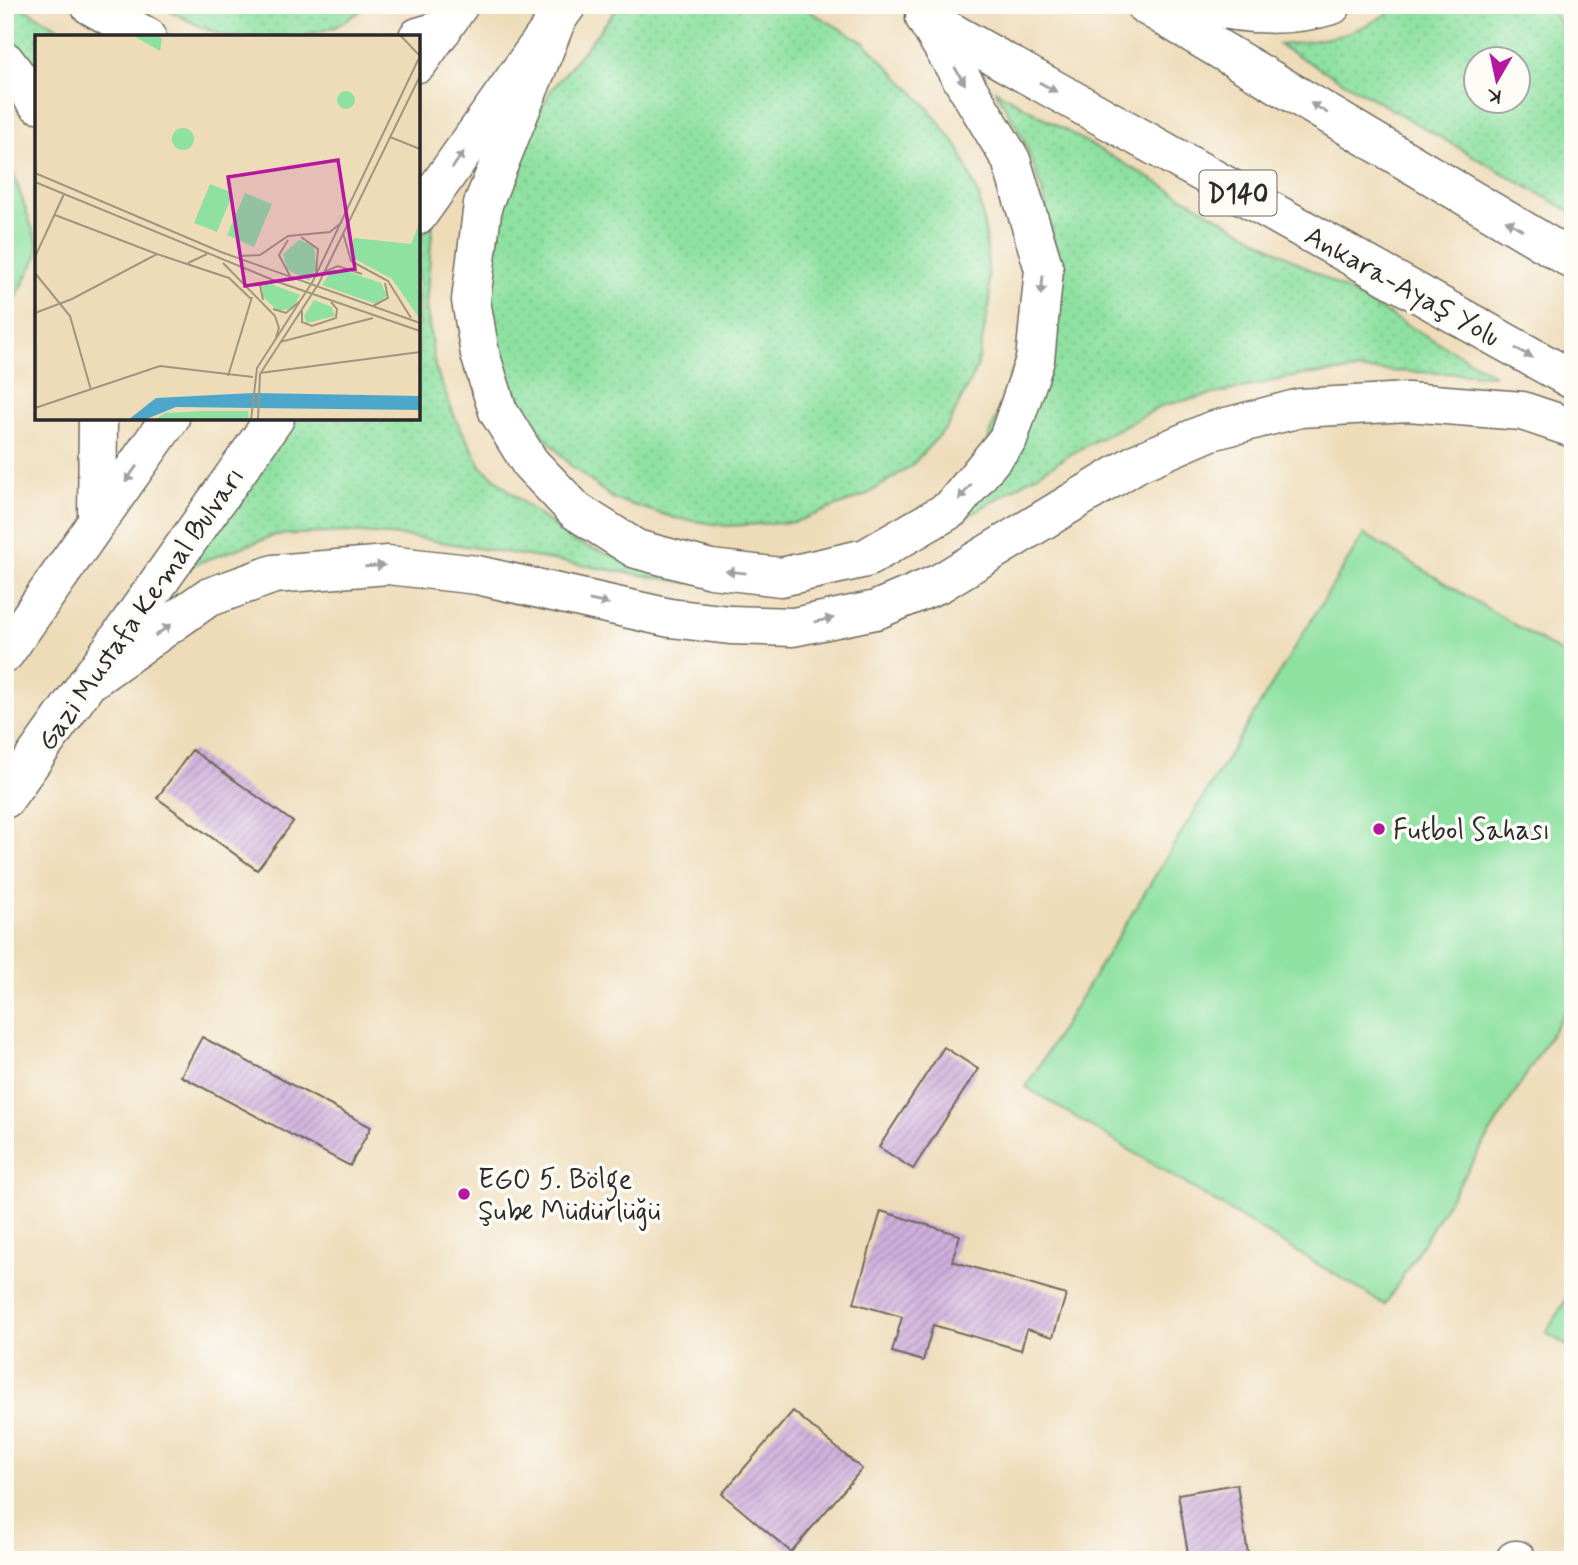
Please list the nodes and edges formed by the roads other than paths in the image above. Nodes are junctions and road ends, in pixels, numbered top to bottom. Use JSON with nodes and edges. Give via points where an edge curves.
{"nodes":[{"id":1,"x":90,"y":5,"type":"edge"},
{"id":2,"x":1145,"y":5,"type":"edge"},
{"id":3,"x":1206,"y":5,"type":"edge"},
{"id":4,"x":1332,"y":5,"type":"edge"},
{"id":5,"x":914,"y":12,"type":"edge"},
{"id":6,"x":561,"y":13,"type":"edge"},
{"id":7,"x":439,"y":24,"type":"edge"},
{"id":8,"x":143,"y":35,"type":"edge"},
{"id":9,"x":420,"y":59,"type":"edge"},
{"id":10,"x":5,"y":61,"type":"edge"},
{"id":11,"x":35,"y":100,"type":"edge"},
{"id":12,"x":420,"y":212,"type":"edge"},
{"id":13,"x":1573,"y":260,"type":"edge"},
{"id":14,"x":1573,"y":380,"type":"edge"},
{"id":15,"x":98,"y":420,"type":"edge"},
{"id":16,"x":169,"y":420,"type":"edge"},
{"id":17,"x":274,"y":420,"type":"edge"},
{"id":18,"x":1573,"y":428,"type":"edge"},
{"id":19,"x":97,"y":522,"type":"junction"},
{"id":20,"x":5,"y":653,"type":"edge"},
{"id":21,"x":87,"y":683,"type":"junction"},
{"id":22,"x":5,"y":799,"type":"edge"}],
"edges":[{"from":1,"to":8,"type":"main road"},
{"from":13,"to":2,"type":"main road","one_way":true},
{"from":3,"to":4,"type":"main road","via":[[1262,13],[1310,12]]},
{"from":5,"to":6,"type":"main road","one_way":true,"via":[[1011,160],[1044,269],[1035,360],[1008,439],[950,509],[866,558],[781,577],[711,569],[636,549],[576,511],[530,463],[498,411],[480,354],[471,300],[483,204]]},
{"from":5,"to":14,"type":"main road","name":"Ankara-Ayaş Yolu","number":"D140","one_way":true},
{"from":12,"to":6,"type":"main road","one_way":true},
{"from":7,"to":9,"type":"main road"},
{"from":10,"to":11,"type":"main road"},
{"from":15,"to":19,"type":"main road"},
{"from":16,"to":19,"type":"main road","one_way":true},
{"from":17,"to":21,"type":"main road","name":"Gazi Mustafa Kemal Bulvarı"},
{"from":21,"to":18,"type":"main road","one_way":true,"via":[[207,598],[274,574],[388,565],[477,575],[670,618],[793,627],[876,610],[940,583],[1137,463],[1211,431],[1300,408],[1408,402],[1522,411]]},
{"from":19,"to":20,"type":"main road"},
{"from":21,"to":22,"type":"main road","name":"Gazi Mustafa Kemal Bulvarı"}]}
